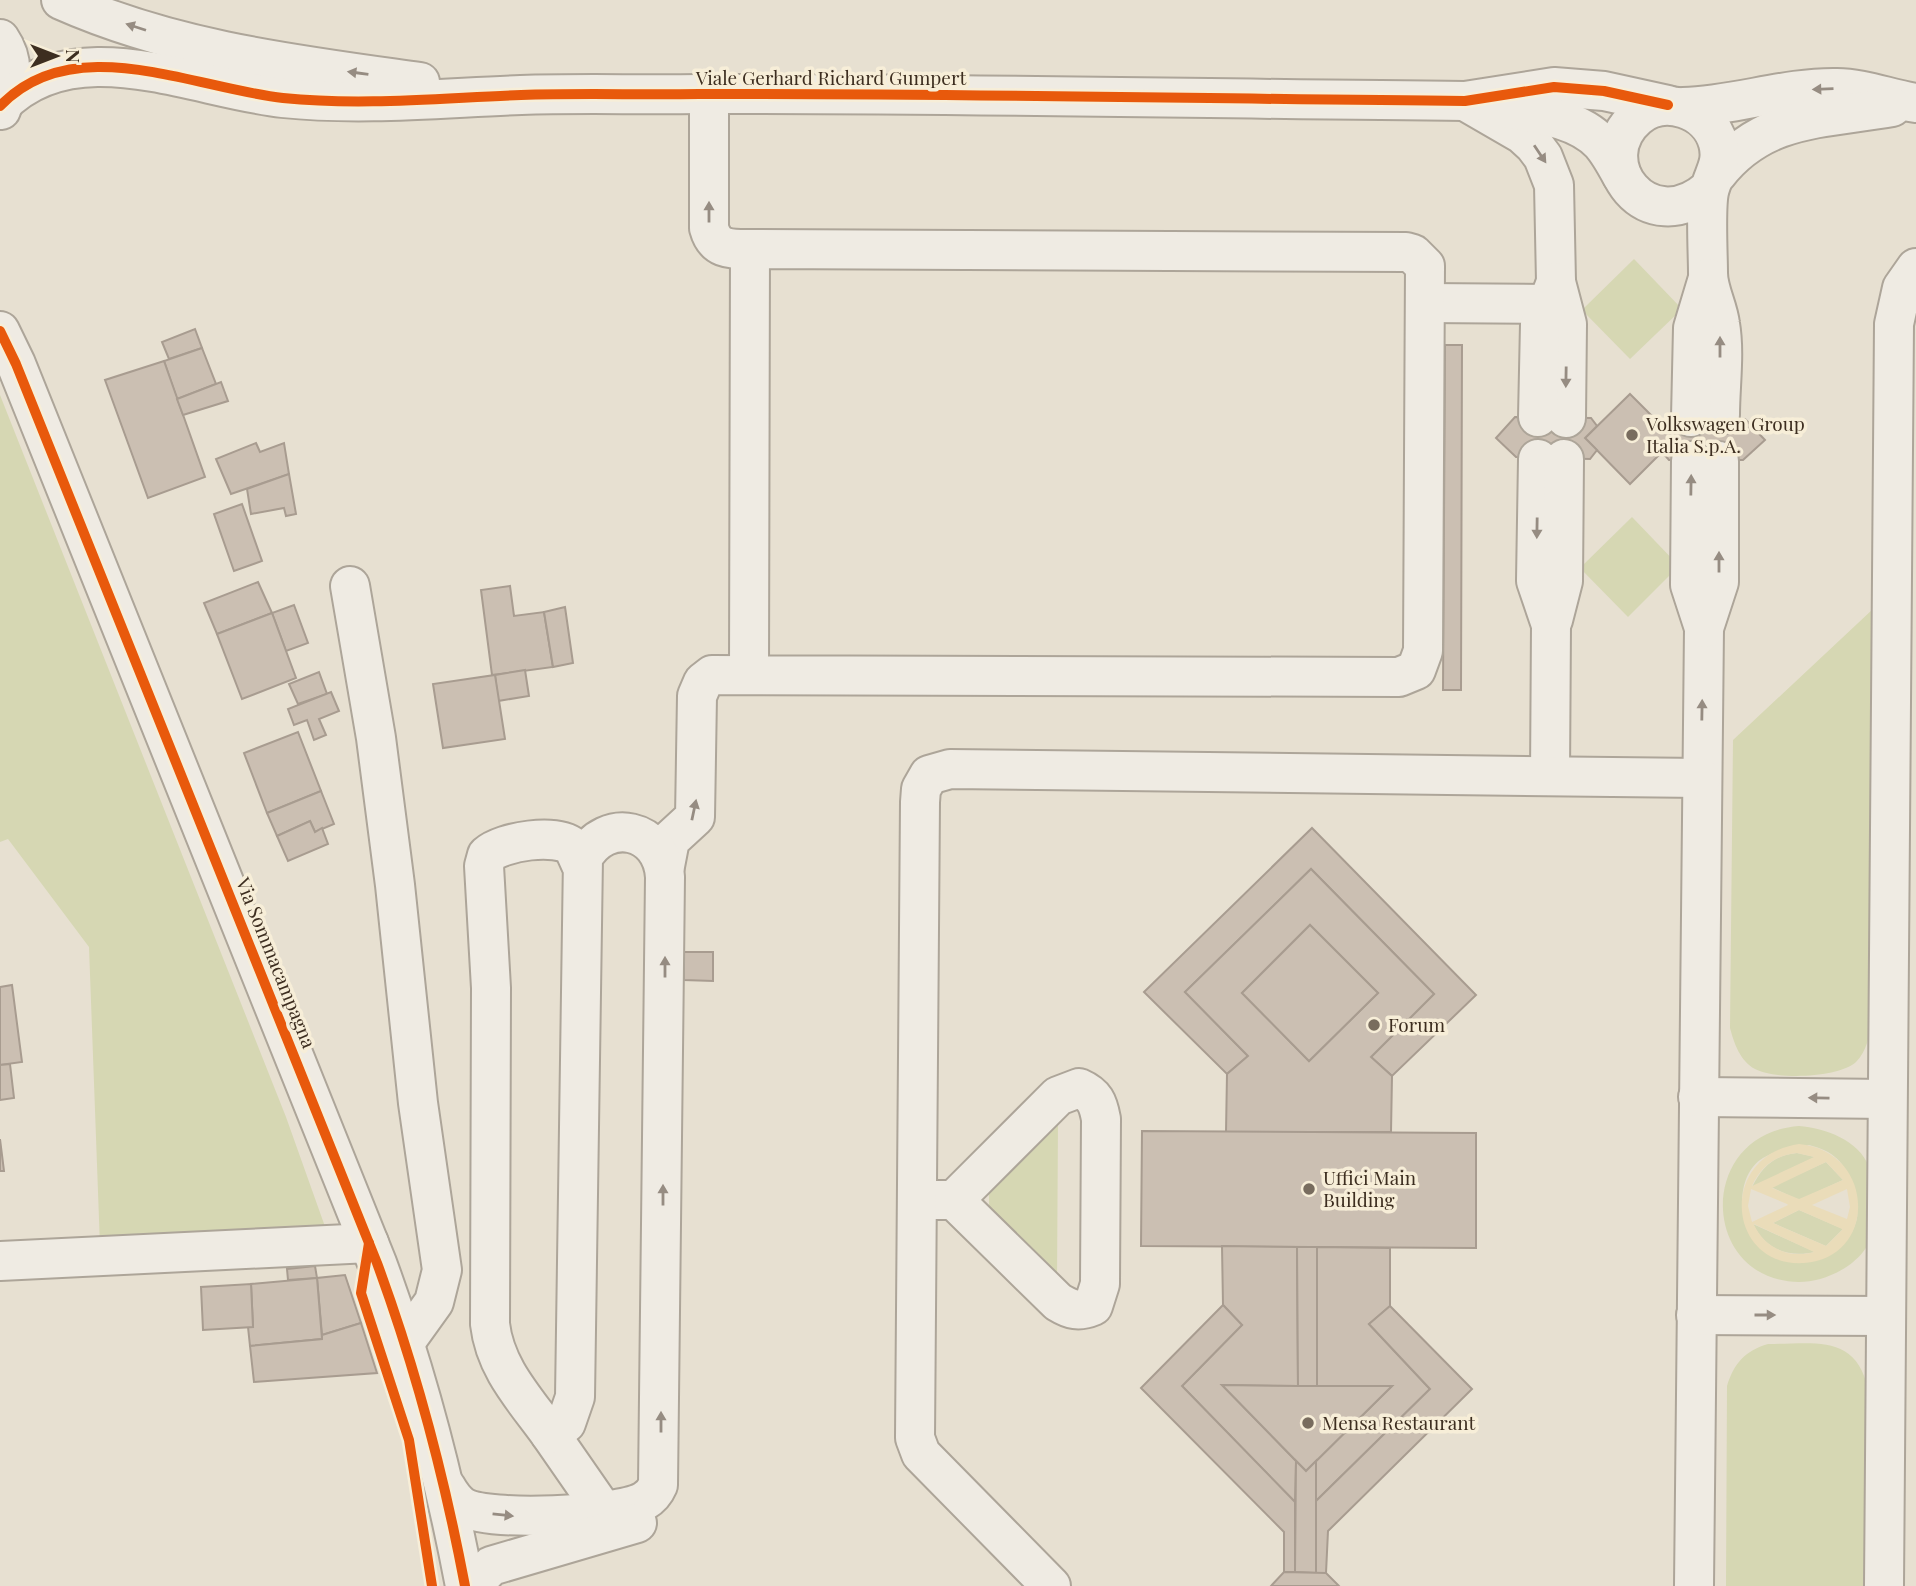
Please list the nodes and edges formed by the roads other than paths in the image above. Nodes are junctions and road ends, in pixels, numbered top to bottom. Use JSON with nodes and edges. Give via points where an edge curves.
{"nodes":[{"id":1,"x":61,"y":0,"type":"edge"},
{"id":2,"x":0,"y":39,"type":"edge"},
{"id":3,"x":709,"y":94,"type":"junction"},
{"id":4,"x":523,"y":95,"type":"junction"},
{"id":5,"x":1465,"y":101,"type":"junction"},
{"id":6,"x":1915,"y":103,"type":"edge"},
{"id":7,"x":1675,"y":106,"type":"junction"},
{"id":8,"x":1,"y":107,"type":"edge"},
{"id":9,"x":1622,"y":176,"type":"junction"},
{"id":10,"x":1713,"y":181,"type":"junction"},
{"id":11,"x":750,"y":249,"type":"junction"},
{"id":12,"x":1916,"y":268,"type":"edge"},
{"id":13,"x":1551,"y":293,"type":"junction"},
{"id":14,"x":0,"y":303,"type":"edge"},
{"id":15,"x":1426,"y":303,"type":"junction"},
{"id":16,"x":8,"y":348,"type":"edge"},
{"id":17,"x":1706,"y":416,"type":"dead end"},
{"id":18,"x":1552,"y":417,"type":"dead end"},
{"id":19,"x":1551,"y":459,"type":"dead end"},
{"id":20,"x":1705,"y":461,"type":"dead end"},
{"id":21,"x":350,"y":586,"type":"dead end"},
{"id":22,"x":748,"y":673,"type":"junction"},
{"id":23,"x":1550,"y":776,"type":"junction"},
{"id":24,"x":1701,"y":778,"type":"junction"},
{"id":25,"x":665,"y":866,"type":"junction"},
{"id":26,"x":582,"y":867,"type":"junction"},
{"id":27,"x":1698,"y":1097,"type":"junction"},
{"id":28,"x":1887,"y":1099,"type":"junction"},
{"id":29,"x":935,"y":1200,"type":"junction"},
{"id":30,"x":369,"y":1243,"type":"junction"},
{"id":31,"x":0,"y":1261,"type":"edge"},
{"id":32,"x":1696,"y":1315,"type":"junction"},
{"id":33,"x":1886,"y":1316,"type":"junction"},
{"id":34,"x":406,"y":1341,"type":"junction"},
{"id":35,"x":550,"y":1434,"type":"junction"},
{"id":36,"x":660,"y":1470,"type":"junction"},
{"id":37,"x":446,"y":1487,"type":"junction"},
{"id":38,"x":603,"y":1509,"type":"junction"},
{"id":39,"x":465,"y":1586,"type":"edge"},
{"id":40,"x":472,"y":1586,"type":"edge"},
{"id":41,"x":1051,"y":1586,"type":"edge"},
{"id":42,"x":1695,"y":1586,"type":"edge"},
{"id":43,"x":1884,"y":1586,"type":"edge"}],
"edges":[{"from":4,"to":1,"type":"street","name":"Viale Gerhard Richard Gumpert","one_way":true,"via":[[279,63],[191,46]]},
{"from":2,"to":8,"type":"street","via":[[12,68],[11,85]]},
{"from":3,"to":4,"type":"street","name":"Viale Gerhard Richard Gumpert"},
{"from":3,"to":5,"type":"street","name":"Viale Gerhard Richard Gumpert"},
{"from":11,"to":3,"type":"street","one_way":true,"via":[[715,244],[709,228]]},
{"from":4,"to":8,"type":"street","name":"Viale Gerhard Richard Gumpert","via":[[346,103],[280,98],[102,66],[38,76]]},
{"from":5,"to":7,"type":"street","name":"Viale Gerhard Richard Gumpert","via":[[1554,87],[1604,91]]},
{"from":5,"to":9,"type":"street","name":"Viale Gerhard Richard Gumpert","via":[[1549,117],[1588,132],[1602,144]]},
{"from":5,"to":13,"type":"street","one_way":true,"via":[[1522,134],[1544,157],[1556,198]]},
{"from":6,"to":7,"type":"street","name":"Viale Gerhard Richard Gumpert","one_way":true,"via":[[1839,88]]},
{"from":6,"to":10,"type":"street","name":"Viale Gerhard Richard Gumpert","via":[[1776,127],[1745,143]]},
{"from":7,"to":9,"type":"street","via":[[1651,108],[1627,129],[1618,160]]},
{"from":7,"to":10,"type":"street","via":[[1698,114],[1710,125],[1721,157]]},
{"from":9,"to":10,"type":"street","via":[[1632,191],[1662,207],[1696,201]]},
{"from":17,"to":10,"type":"street","one_way":true,"via":[[1721,326],[1708,277]]},
{"from":11,"to":15,"type":"street","via":[[1406,252],[1425,266]]},
{"from":11,"to":22,"type":"street"},
{"from":12,"to":28,"type":"street","via":[[1902,288],[1894,324]]},
{"from":13,"to":15,"type":"street"},
{"from":13,"to":18,"type":"street","one_way":true,"via":[[1567,324]]},
{"from":14,"to":16,"type":"street","name":"Via Sommacampagna"},
{"from":15,"to":22,"type":"street","via":[[1423,651],[1416,670],[1408,675]]},
{"from":16,"to":30,"type":"street","name":"Via Sommacampagna"},
{"from":19,"to":23,"type":"street","one_way":true,"via":[[1536,581],[1551,625]]},
{"from":24,"to":20,"type":"street","one_way":true,"via":[[1704,628],[1689,585]]},
{"from":21,"to":34,"type":"street","via":[[378,751],[442,1270],[434,1302]]},
{"from":25,"to":22,"type":"street","one_way":true,"via":[[670,841],[695,817],[699,689],[712,675]]},
{"from":23,"to":24,"type":"street"},
{"from":23,"to":29,"type":"street","via":[[950,769],[929,775],[920,802]]},
{"from":24,"to":27,"type":"street"},
{"from":25,"to":26,"type":"street","via":[[648,840],[620,833],[593,843]]},
{"from":36,"to":25,"type":"street","one_way":true},
{"from":26,"to":35,"type":"street","via":[[575,1397],[566,1423]]},
{"from":26,"to":35,"type":"street","via":[[573,847],[553,840],[504,844],[487,855],[484,866],[491,988],[490,1324],[498,1361]]},
{"from":28,"to":27,"type":"street","one_way":true},
{"from":27,"to":32,"type":"street"},
{"from":28,"to":33,"type":"street"},
{"from":29,"to":29,"type":"street","via":[[1058,1096],[1079,1088],[1091,1093],[1101,1119],[1100,1284],[1093,1306],[1070,1309],[1058,1302]]},
{"from":29,"to":41,"type":"street","via":[[915,1438],[919,1448]]},
{"from":30,"to":31,"type":"street"},
{"from":30,"to":34,"type":"street","name":"Via Sommacampagna"},
{"from":32,"to":33,"type":"street","one_way":true},
{"from":32,"to":42,"type":"street"},
{"from":33,"to":43,"type":"street"},
{"from":34,"to":37,"type":"street","name":"Via Sommacampagna"},
{"from":35,"to":38,"type":"street"},
{"from":36,"to":38,"type":"street","via":[[658,1485],[644,1501]]},
{"from":36,"to":40,"type":"street","via":[[656,1504],[637,1523],[491,1566]]},
{"from":37,"to":38,"type":"street","one_way":true,"via":[[461,1506],[475,1512],[541,1517]]},
{"from":37,"to":39,"type":"street","name":"Via Sommacampagna"}]}
